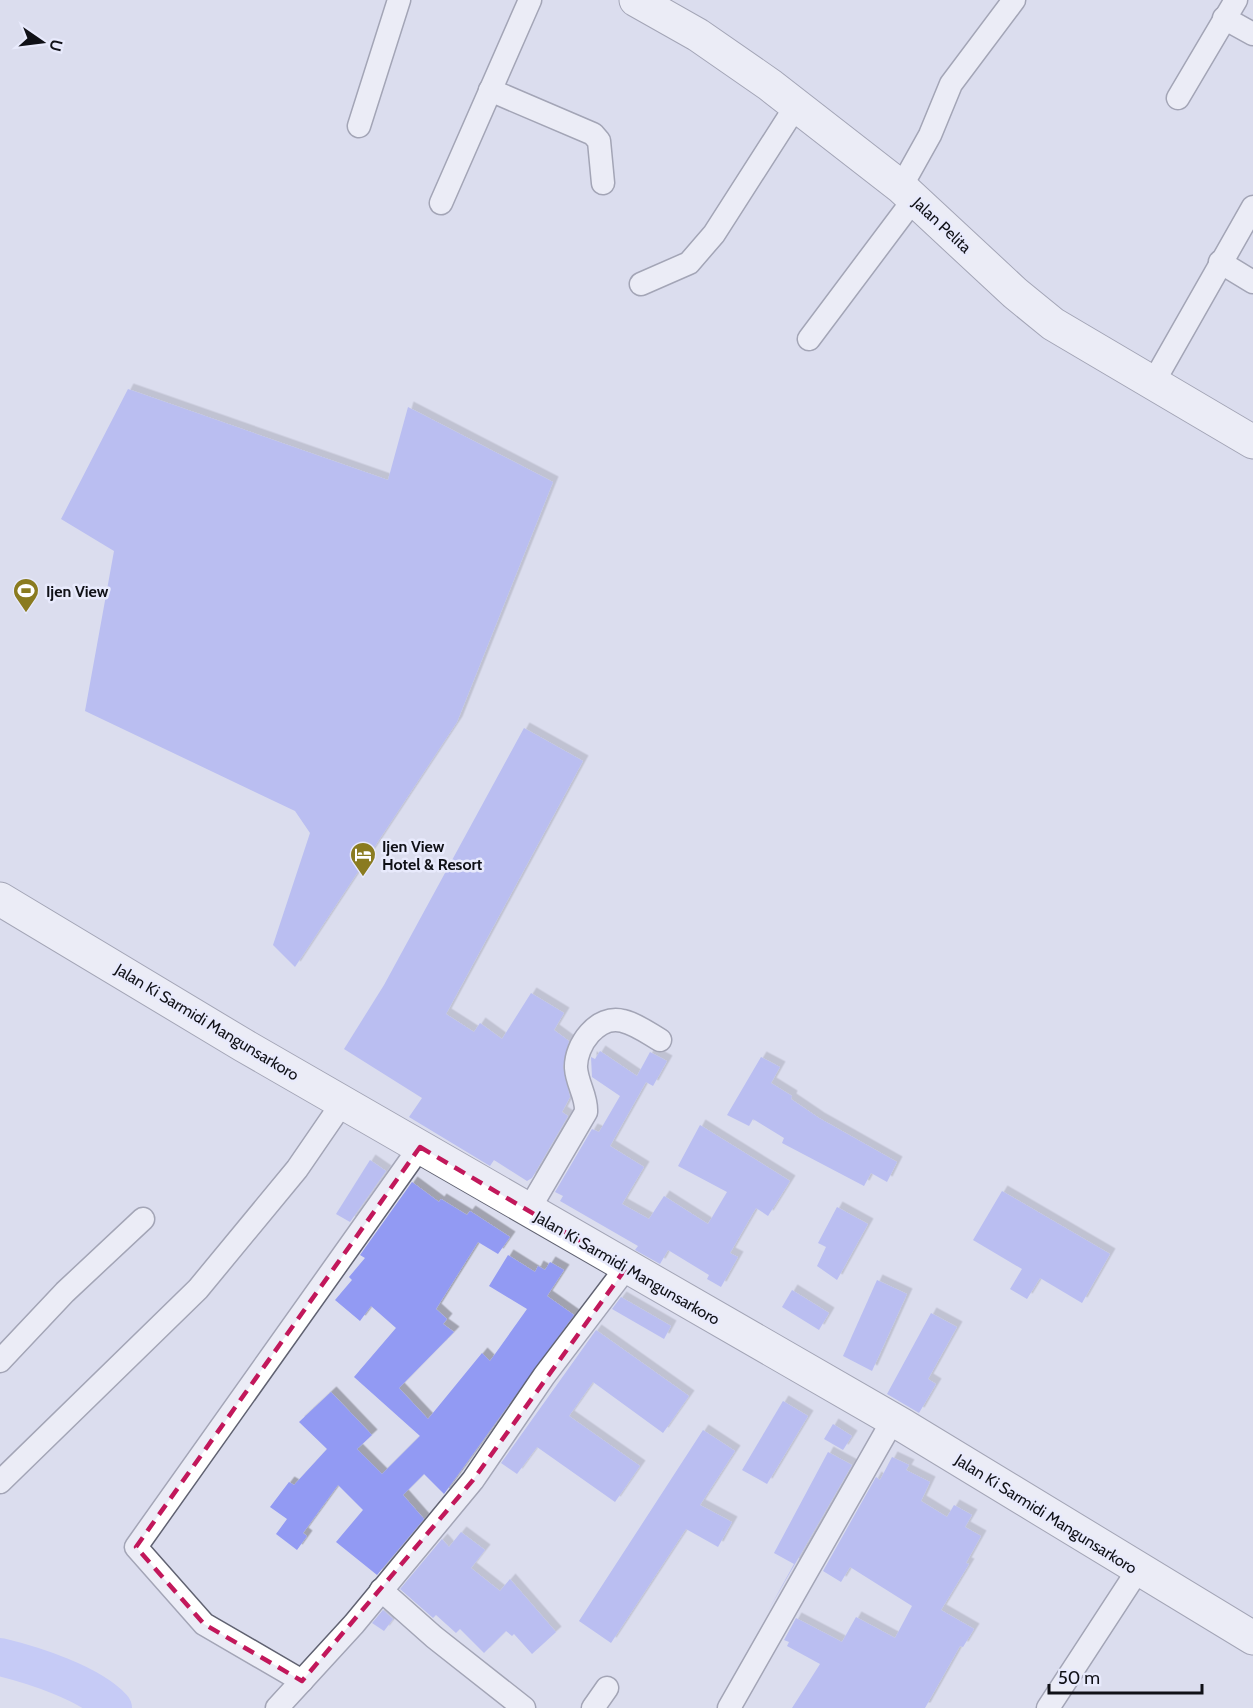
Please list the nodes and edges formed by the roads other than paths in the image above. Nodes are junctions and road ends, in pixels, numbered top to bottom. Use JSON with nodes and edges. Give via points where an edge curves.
{"nodes":[{"id":1,"x":399,"y":0,"type":"edge"},
{"id":2,"x":530,"y":0,"type":"edge"},
{"id":3,"x":636,"y":0,"type":"edge"},
{"id":4,"x":1014,"y":0,"type":"edge"},
{"id":5,"x":1230,"y":9,"type":"edge"},
{"id":6,"x":1253,"y":34,"type":"edge"},
{"id":7,"x":490,"y":90,"type":"junction"},
{"id":8,"x":1178,"y":98,"type":"dead end"},
{"id":9,"x":796,"y":106,"type":"junction"},
{"id":10,"x":359,"y":126,"type":"dead end"},
{"id":11,"x":603,"y":183,"type":"dead end"},
{"id":12,"x":908,"y":193,"type":"junction"},
{"id":13,"x":441,"y":203,"type":"dead end"},
{"id":14,"x":1253,"y":207,"type":"edge"},
{"id":15,"x":1220,"y":262,"type":"junction"},
{"id":16,"x":1253,"y":282,"type":"edge"},
{"id":17,"x":641,"y":284,"type":"dead end"},
{"id":18,"x":808,"y":339,"type":"dead end"},
{"id":19,"x":1153,"y":383,"type":"junction"},
{"id":20,"x":1253,"y":442,"type":"edge"},
{"id":21,"x":0,"y":899,"type":"edge"},
{"id":22,"x":660,"y":1040,"type":"dead end"},
{"id":23,"x":343,"y":1102,"type":"junction"},
{"id":24,"x":420,"y":1147,"type":"junction"},
{"id":25,"x":528,"y":1211,"type":"junction"},
{"id":26,"x":143,"y":1219,"type":"dead end"},
{"id":27,"x":626,"y":1268,"type":"junction"},
{"id":28,"x":0,"y":1361,"type":"edge"},
{"id":29,"x":893,"y":1420,"type":"junction"},
{"id":30,"x":0,"y":1482,"type":"edge"},
{"id":31,"x":1138,"y":1570,"type":"junction"},
{"id":32,"x":381,"y":1590,"type":"junction"},
{"id":33,"x":1253,"y":1638,"type":"edge"},
{"id":34,"x":302,"y":1681,"type":"junction"},
{"id":35,"x":608,"y":1688,"type":"dead end"},
{"id":36,"x":277,"y":1708,"type":"edge"},
{"id":37,"x":524,"y":1708,"type":"edge"},
{"id":38,"x":592,"y":1708,"type":"edge"},
{"id":39,"x":729,"y":1708,"type":"edge"},
{"id":40,"x":1048,"y":1708,"type":"edge"}],
"edges":[{"from":1,"to":10,"type":"street"},
{"from":2,"to":7,"type":"street"},
{"from":3,"to":9,"type":"main road","name":"Jalan Pelita","via":[[698,35]]},
{"from":4,"to":12,"type":"street","via":[[951,84]]},
{"from":5,"to":6,"type":"street"},
{"from":5,"to":8,"type":"street"},
{"from":7,"to":11,"type":"street","via":[[593,134],[599,141]]},
{"from":7,"to":13,"type":"street"},
{"from":9,"to":12,"type":"main road","name":"Jalan Pelita"},
{"from":9,"to":17,"type":"street","via":[[714,234],[689,263]]},
{"from":12,"to":18,"type":"street"},
{"from":12,"to":19,"type":"main road","name":"Jalan Pelita","via":[[1053,324]]},
{"from":14,"to":15,"type":"street"},
{"from":15,"to":16,"type":"street"},
{"from":15,"to":19,"type":"street"},
{"from":19,"to":20,"type":"main road","name":"Jalan Pelita"},
{"from":21,"to":23,"type":"main road","name":"Jalan Ki Sarmidi Mangunsarkoro"},
{"from":22,"to":25,"type":"street","via":[[620,1020],[604,1023],[584,1042],[576,1068],[586,1112]]},
{"from":23,"to":24,"type":"main road","name":"Jalan Ki Sarmidi Mangunsarkoro"},
{"from":23,"to":30,"type":"street","via":[[297,1169],[198,1289]]},
{"from":24,"to":25,"type":"main road","name":"Jalan Ki Sarmidi Mangunsarkoro"},
{"from":24,"to":34,"type":"street","via":[[136,1547],[204,1623]]},
{"from":25,"to":27,"type":"main road","name":"Jalan Ki Sarmidi Mangunsarkoro"},
{"from":26,"to":28,"type":"street","via":[[64,1292]]},
{"from":27,"to":29,"type":"main road","name":"Jalan Ki Sarmidi Mangunsarkoro"},
{"from":27,"to":32,"type":"street","via":[[544,1376],[473,1480]]},
{"from":29,"to":31,"type":"main road","name":"Jalan Ki Sarmidi Mangunsarkoro"},
{"from":29,"to":39,"type":"street"},
{"from":31,"to":33,"type":"main road","name":"Jalan Ki Sarmidi Mangunsarkoro"},
{"from":31,"to":40,"type":"street"},
{"from":32,"to":34,"type":"street"},
{"from":32,"to":37,"type":"street"},
{"from":34,"to":36,"type":"street"},
{"from":35,"to":38,"type":"street"}]}
